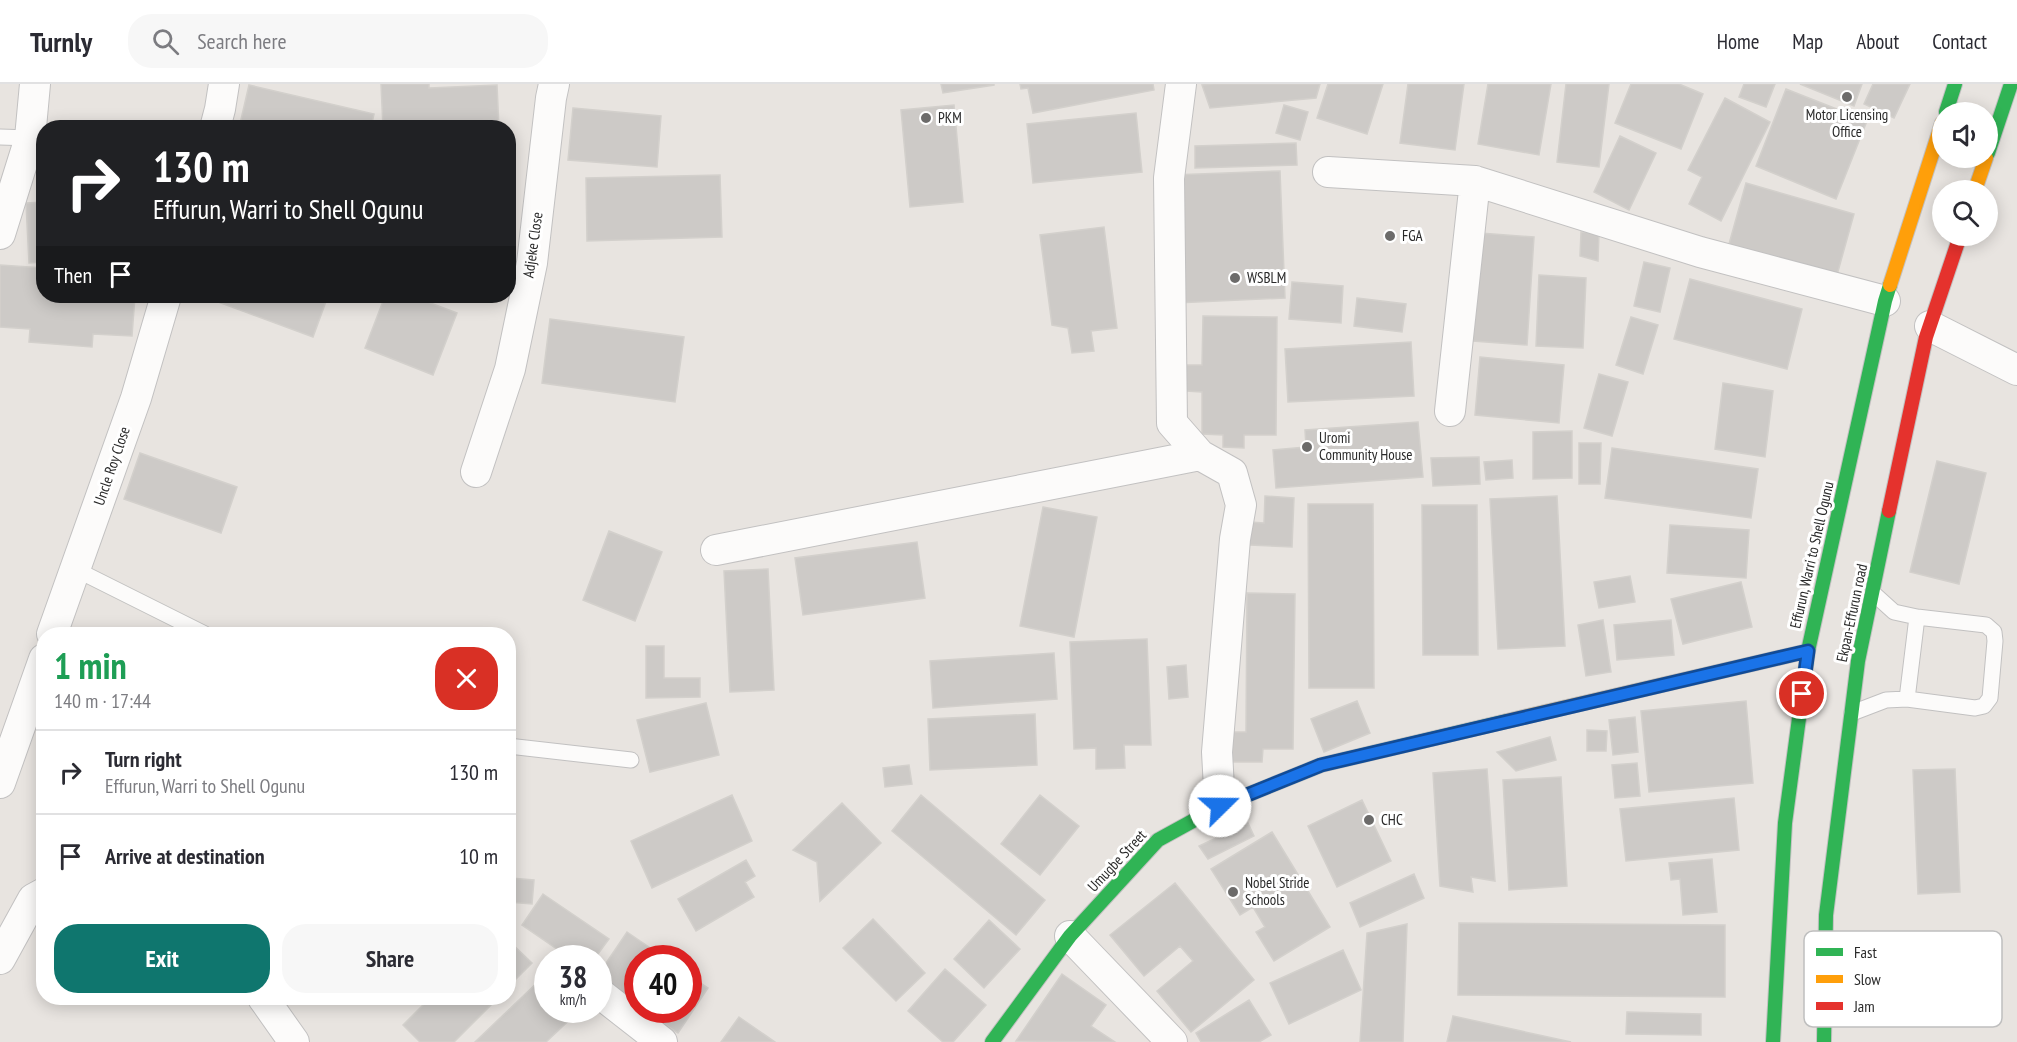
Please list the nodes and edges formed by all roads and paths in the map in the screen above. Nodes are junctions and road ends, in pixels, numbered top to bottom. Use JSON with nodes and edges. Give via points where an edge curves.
{"nodes":[{"id":1,"x":35,"y":84,"type":"edge"},
{"id":2,"x":224,"y":84,"type":"edge"},
{"id":3,"x":554,"y":84,"type":"edge"},
{"id":4,"x":1181,"y":84,"type":"edge"},
{"id":5,"x":1955,"y":84,"type":"edge"},
{"id":6,"x":2011,"y":84,"type":"edge"},
{"id":7,"x":1949,"y":102,"type":"edge"},
{"id":8,"x":217,"y":120,"type":"edge"},
{"id":9,"x":1998,"y":122,"type":"edge"},
{"id":10,"x":0,"y":137,"type":"edge"},
{"id":11,"x":30,"y":138,"type":"junction"},
{"id":12,"x":1932,"y":154,"type":"edge"},
{"id":13,"x":1328,"y":172,"type":"dead end"},
{"id":14,"x":1475,"y":182,"type":"junction"},
{"id":15,"x":0,"y":234,"type":"edge"},
{"id":16,"x":1957,"y":246,"type":"edge"},
{"id":17,"x":1885,"y":301,"type":"junction"},
{"id":18,"x":164,"y":303,"type":"edge"},
{"id":19,"x":1930,"y":327,"type":"junction"},
{"id":20,"x":2017,"y":370,"type":"edge"},
{"id":21,"x":1450,"y":411,"type":"dead end"},
{"id":22,"x":1200,"y":455,"type":"junction"},
{"id":23,"x":476,"y":472,"type":"dead end"},
{"id":24,"x":716,"y":550,"type":"dead end"},
{"id":25,"x":75,"y":569,"type":"junction"},
{"id":26,"x":1873,"y":593,"type":"junction"},
{"id":27,"x":1917,"y":617,"type":"junction"},
{"id":28,"x":54,"y":627,"type":"edge"},
{"id":29,"x":191,"y":627,"type":"edge"},
{"id":30,"x":1808,"y":651,"type":"junction"},
{"id":31,"x":36,"y":682,"type":"edge"},
{"id":32,"x":1907,"y":699,"type":"junction"},
{"id":33,"x":1852,"y":713,"type":"junction"},
{"id":34,"x":516,"y":747,"type":"edge"},
{"id":35,"x":631,"y":760,"type":"dead end"},
{"id":36,"x":0,"y":783,"type":"edge"},
{"id":37,"x":1220,"y":806,"type":"junction"},
{"id":38,"x":36,"y":897,"type":"edge"},
{"id":39,"x":1826,"y":931,"type":"edge"},
{"id":40,"x":1070,"y":936,"type":"junction"},
{"id":41,"x":0,"y":959,"type":"edge"},
{"id":42,"x":612,"y":1003,"type":"edge"},
{"id":43,"x":268,"y":1005,"type":"edge"},
{"id":44,"x":1824,"y":1027,"type":"edge"},
{"id":45,"x":294,"y":1042,"type":"edge"},
{"id":46,"x":662,"y":1042,"type":"edge"},
{"id":47,"x":992,"y":1042,"type":"edge"},
{"id":48,"x":1172,"y":1042,"type":"edge"},
{"id":49,"x":1773,"y":1042,"type":"edge"},
{"id":50,"x":1824,"y":1042,"type":"edge"}],
"edges":[{"from":1,"to":11,"type":"street"},
{"from":2,"to":8,"type":"street"},
{"from":3,"to":23,"type":"street","name":"Adjeke Close","via":[[532,263],[510,369]]},
{"from":4,"to":22,"type":"street","via":[[1169,178],[1172,423]]},
{"from":5,"to":7,"type":"main road"},
{"from":6,"to":9,"type":"main road"},
{"from":10,"to":11,"type":"lane"},
{"from":11,"to":15,"type":"street"},
{"from":12,"to":17,"type":"main road","name":"Effurun, Warri to Shell Ogunu"},
{"from":13,"to":14,"type":"street"},
{"from":14,"to":17,"type":"street","via":[[1700,252]]},
{"from":14,"to":21,"type":"street"},
{"from":16,"to":19,"type":"main road","name":"Ekpan-Effurun road"},
{"from":17,"to":30,"type":"main road","name":"Effurun, Warri to Shell Ogunu"},
{"from":18,"to":25,"type":"street","name":"Uncle Roy Close","via":[[136,398]]},
{"from":19,"to":20,"type":"street"},
{"from":19,"to":26,"type":"main road","name":"Ekpan-Effurun road"},
{"from":22,"to":24,"type":"street"},
{"from":22,"to":37,"type":"street","via":[[1232,473],[1241,505],[1217,752]]},
{"from":25,"to":28,"type":"street","name":"Uncle Roy Close"},
{"from":25,"to":29,"type":"lane"},
{"from":26,"to":27,"type":"lane","via":[[1894,612]]},
{"from":26,"to":33,"type":"main road","name":"Ekpan-Effurun road","via":[[1858,660]]},
{"from":27,"to":32,"type":"lane"},
{"from":27,"to":32,"type":"lane","via":[[1986,625],[1994,632],[1990,698],[1975,708]]},
{"from":30,"to":37,"type":"main road","name":"Umugbe Street","via":[[1321,765]]},
{"from":30,"to":49,"type":"main road","name":"Effurun, Warri to Shell Ogunu","via":[[1785,823]]},
{"from":31,"to":36,"type":"street"},
{"from":32,"to":33,"type":"lane","via":[[1886,700]]},
{"from":33,"to":39,"type":"main road","name":"Ekpan-Effurun road"},
{"from":34,"to":35,"type":"lane"},
{"from":37,"to":40,"type":"main road","name":"Umugbe Street","via":[[1158,840]]},
{"from":38,"to":41,"type":"street"},
{"from":40,"to":47,"type":"main road","name":"Umugbe Street"},
{"from":40,"to":48,"type":"street"},
{"from":42,"to":46,"type":"street"},
{"from":43,"to":45,"type":"street"},
{"from":44,"to":50,"type":"main road","name":"Ekpan-Effurun road"}]}
